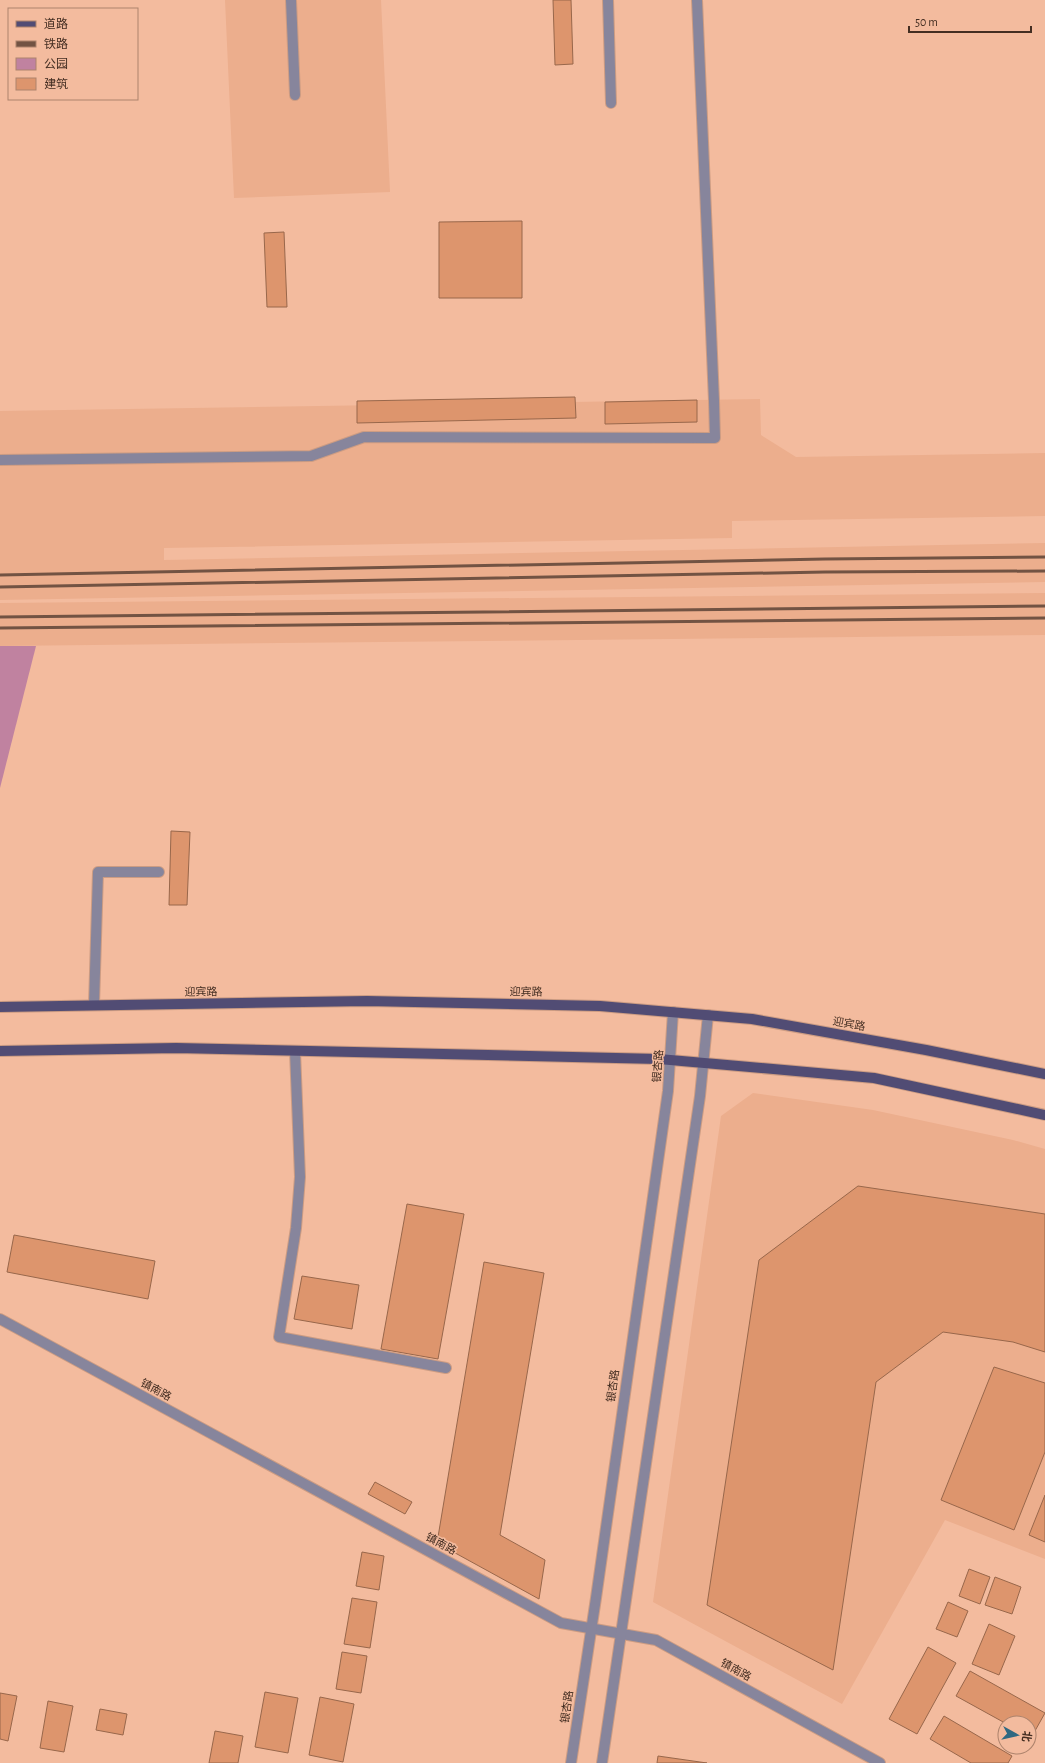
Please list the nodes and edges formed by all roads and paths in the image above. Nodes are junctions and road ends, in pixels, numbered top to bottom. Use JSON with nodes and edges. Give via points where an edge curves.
{"nodes":[{"id":1,"x":291,"y":0,"type":"edge"},
{"id":2,"x":608,"y":0,"type":"edge"},
{"id":3,"x":697,"y":0,"type":"edge"},
{"id":4,"x":294,"y":95,"type":"dead end"},
{"id":5,"x":611,"y":103,"type":"dead end"},
{"id":6,"x":0,"y":460,"type":"edge"},
{"id":7,"x":159,"y":872,"type":"dead end"},
{"id":8,"x":94,"y":1005,"type":"junction"},
{"id":9,"x":0,"y":1007,"type":"edge"},
{"id":10,"x":673,"y":1012,"type":"junction"},
{"id":11,"x":708,"y":1015,"type":"junction"},
{"id":12,"x":0,"y":1051,"type":"edge"},
{"id":13,"x":295,"y":1051,"type":"junction"},
{"id":14,"x":670,"y":1060,"type":"junction"},
{"id":15,"x":703,"y":1063,"type":"junction"},
{"id":16,"x":1045,"y":1074,"type":"edge"},
{"id":17,"x":1045,"y":1115,"type":"edge"},
{"id":18,"x":0,"y":1319,"type":"edge"},
{"id":19,"x":446,"y":1368,"type":"dead end"},
{"id":20,"x":591,"y":1628,"type":"junction"},
{"id":21,"x":620,"y":1634,"type":"junction"},
{"id":22,"x":571,"y":1763,"type":"edge"},
{"id":23,"x":602,"y":1763,"type":"edge"},
{"id":24,"x":880,"y":1763,"type":"edge"}],
"edges":[{"from":1,"to":4,"type":"street"},
{"from":2,"to":5,"type":"street"},
{"from":3,"to":6,"type":"street","via":[[715,438],[364,437],[311,456]]},
{"from":7,"to":8,"type":"street","via":[[98,872]]},
{"from":8,"to":9,"type":"main road","name":"迎宾路"},
{"from":8,"to":10,"type":"main road","name":"迎宾路","via":[[367,1001],[600,1006]]},
{"from":10,"to":11,"type":"main road","name":"迎宾路"},
{"from":10,"to":14,"type":"street","name":"银杏路"},
{"from":11,"to":15,"type":"street"},
{"from":11,"to":16,"type":"main road","name":"迎宾路","via":[[752,1019]]},
{"from":12,"to":13,"type":"main road","via":[[176,1048]]},
{"from":13,"to":14,"type":"main road"},
{"from":13,"to":19,"type":"street","via":[[300,1177],[296,1228],[279,1338]]},
{"from":14,"to":15,"type":"main road"},
{"from":14,"to":20,"type":"street","name":"银杏路","via":[[668,1091]]},
{"from":15,"to":17,"type":"main road","via":[[874,1078]]},
{"from":15,"to":21,"type":"street"},
{"from":18,"to":20,"type":"street","name":"镇南路","via":[[562,1623]]},
{"from":20,"to":21,"type":"street","name":"镇南路"},
{"from":20,"to":22,"type":"street","name":"银杏路"},
{"from":21,"to":23,"type":"street"},
{"from":21,"to":24,"type":"street","name":"镇南路","via":[[656,1640]]}]}
